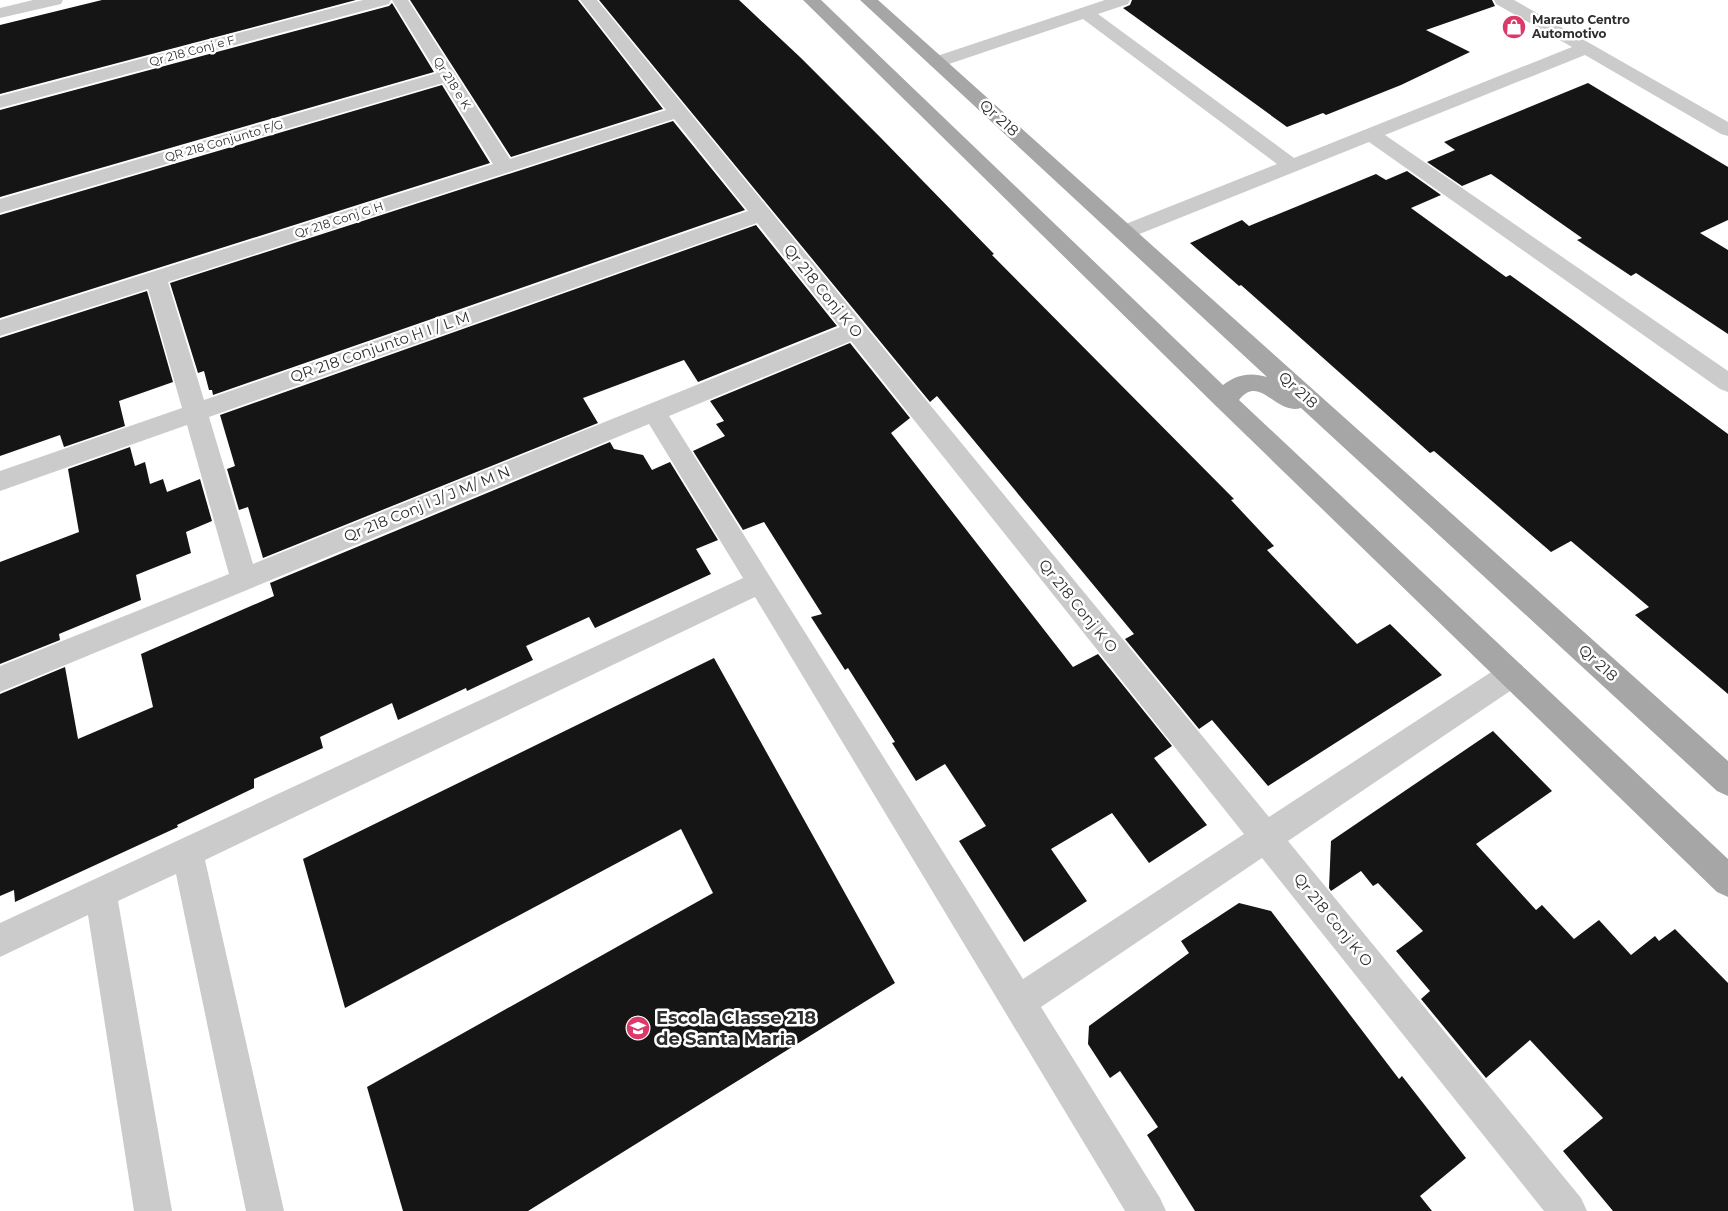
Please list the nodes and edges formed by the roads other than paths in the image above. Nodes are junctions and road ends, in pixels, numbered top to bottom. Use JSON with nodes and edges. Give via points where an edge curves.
{"nodes":[{"id":1,"x":54,"y":0,"type":"edge"},
{"id":2,"x":383,"y":0,"type":"edge"},
{"id":3,"x":400,"y":0,"type":"edge"},
{"id":4,"x":588,"y":0,"type":"edge"},
{"id":5,"x":811,"y":0,"type":"edge"},
{"id":6,"x":868,"y":0,"type":"edge"},
{"id":7,"x":1122,"y":0,"type":"edge"},
{"id":8,"x":1502,"y":0,"type":"edge"},
{"id":9,"x":10,"y":8,"type":"edge"},
{"id":10,"x":1085,"y":12,"type":"junction"},
{"id":11,"x":869,"y":28,"type":"junction"},
{"id":12,"x":1586,"y":48,"type":"junction"},
{"id":13,"x":937,"y":62,"type":"junction"},
{"id":14,"x":448,"y":76,"type":"junction"},
{"id":15,"x":0,"y":102,"type":"edge"},
{"id":16,"x":678,"y":112,"type":"junction"},
{"id":17,"x":1728,"y":130,"type":"edge"},
{"id":18,"x":1371,"y":134,"type":"junction"},
{"id":19,"x":1292,"y":166,"type":"junction"},
{"id":20,"x":505,"y":167,"type":"junction"},
{"id":21,"x":0,"y":206,"type":"edge"},
{"id":22,"x":761,"y":214,"type":"junction"},
{"id":23,"x":1125,"y":232,"type":"junction"},
{"id":24,"x":156,"y":278,"type":"junction"},
{"id":25,"x":0,"y":328,"type":"edge"},
{"id":26,"x":854,"y":330,"type":"junction"},
{"id":27,"x":1728,"y":383,"type":"edge"},
{"id":28,"x":1225,"y":401,"type":"junction"},
{"id":29,"x":195,"y":412,"type":"junction"},
{"id":30,"x":652,"y":412,"type":"junction"},
{"id":31,"x":1392,"y":476,"type":"junction"},
{"id":32,"x":0,"y":481,"type":"edge"},
{"id":33,"x":244,"y":580,"type":"junction"},
{"id":34,"x":760,"y":582,"type":"junction"},
{"id":35,"x":1512,"y":674,"type":"junction"},
{"id":36,"x":0,"y":679,"type":"edge"},
{"id":37,"x":1728,"y":781,"type":"edge"},
{"id":38,"x":1266,"y":838,"type":"junction"},
{"id":39,"x":187,"y":852,"type":"junction"},
{"id":40,"x":1728,"y":881,"type":"edge"},
{"id":41,"x":101,"y":894,"type":"junction"},
{"id":42,"x":0,"y":940,"type":"edge"},
{"id":43,"x":1018,"y":1002,"type":"junction"},
{"id":44,"x":153,"y":1211,"type":"edge"},
{"id":45,"x":265,"y":1211,"type":"edge"},
{"id":46,"x":1147,"y":1211,"type":"edge"},
{"id":47,"x":1568,"y":1211,"type":"edge"}],
"edges":[{"from":1,"to":9,"type":"street"},
{"from":2,"to":15,"type":"street","name":"Qr 218 Conj e F"},
{"from":3,"to":14,"type":"street","name":"Qr 218 e K"},
{"from":4,"to":16,"type":"street","name":"Qr 218 Conj K O"},
{"from":5,"to":11,"type":"main road"},
{"from":6,"to":11,"type":"main road","name":"Qr 218"},
{"from":7,"to":10,"type":"street"},
{"from":8,"to":12,"type":"street"},
{"from":10,"to":13,"type":"street"},
{"from":10,"to":19,"type":"street"},
{"from":11,"to":13,"type":"main road","name":"Qr 218"},
{"from":11,"to":28,"type":"main road"},
{"from":12,"to":17,"type":"street"},
{"from":12,"to":18,"type":"street"},
{"from":13,"to":23,"type":"main road","name":"Qr 218"},
{"from":14,"to":20,"type":"street","name":"Qr 218 e K"},
{"from":14,"to":21,"type":"street","name":"QR 218 Conjunto F/G"},
{"from":16,"to":20,"type":"street","name":"Qr 218 Conj G H"},
{"from":16,"to":22,"type":"street","name":"Qr 218 Conj K O"},
{"from":18,"to":19,"type":"street"},
{"from":18,"to":27,"type":"street"},
{"from":19,"to":23,"type":"street"},
{"from":20,"to":24,"type":"street","name":"Qr 218 Conj G H"},
{"from":22,"to":26,"type":"street","name":"Qr 218 Conj K O"},
{"from":22,"to":29,"type":"street","name":"QR 218 Conjunto H I / L M"},
{"from":23,"to":31,"type":"main road","name":"Qr 218"},
{"from":24,"to":25,"type":"street","name":"Qr 218 Conj G H"},
{"from":24,"to":29,"type":"street"},
{"from":26,"to":30,"type":"street","name":"Qr 218 Conj I J/ J M/ M N"},
{"from":26,"to":38,"type":"street","name":"Qr 218 Conj K O"},
{"from":28,"to":31,"type":"main road","via":[[1237,386],[1249,381],[1264,383],[1278,390]]},
{"from":28,"to":35,"type":"main road"},
{"from":29,"to":32,"type":"street","name":"QR 218 Conjunto H I / L M"},
{"from":29,"to":33,"type":"street"},
{"from":30,"to":33,"type":"street","name":"Qr 218 Conj I J/ J M/ M N"},
{"from":30,"to":34,"type":"street"},
{"from":31,"to":37,"type":"main road","name":"Qr 218"},
{"from":33,"to":36,"type":"street","name":"Qr 218 Conj I J/ J M/ M N"},
{"from":34,"to":39,"type":"street"},
{"from":34,"to":43,"type":"street"},
{"from":35,"to":38,"type":"street"},
{"from":35,"to":40,"type":"main road"},
{"from":38,"to":43,"type":"street"},
{"from":38,"to":47,"type":"street","name":"Qr 218 Conj K O"},
{"from":39,"to":41,"type":"street"},
{"from":39,"to":45,"type":"street"},
{"from":41,"to":42,"type":"street"},
{"from":41,"to":44,"type":"street"},
{"from":43,"to":46,"type":"street"}]}
